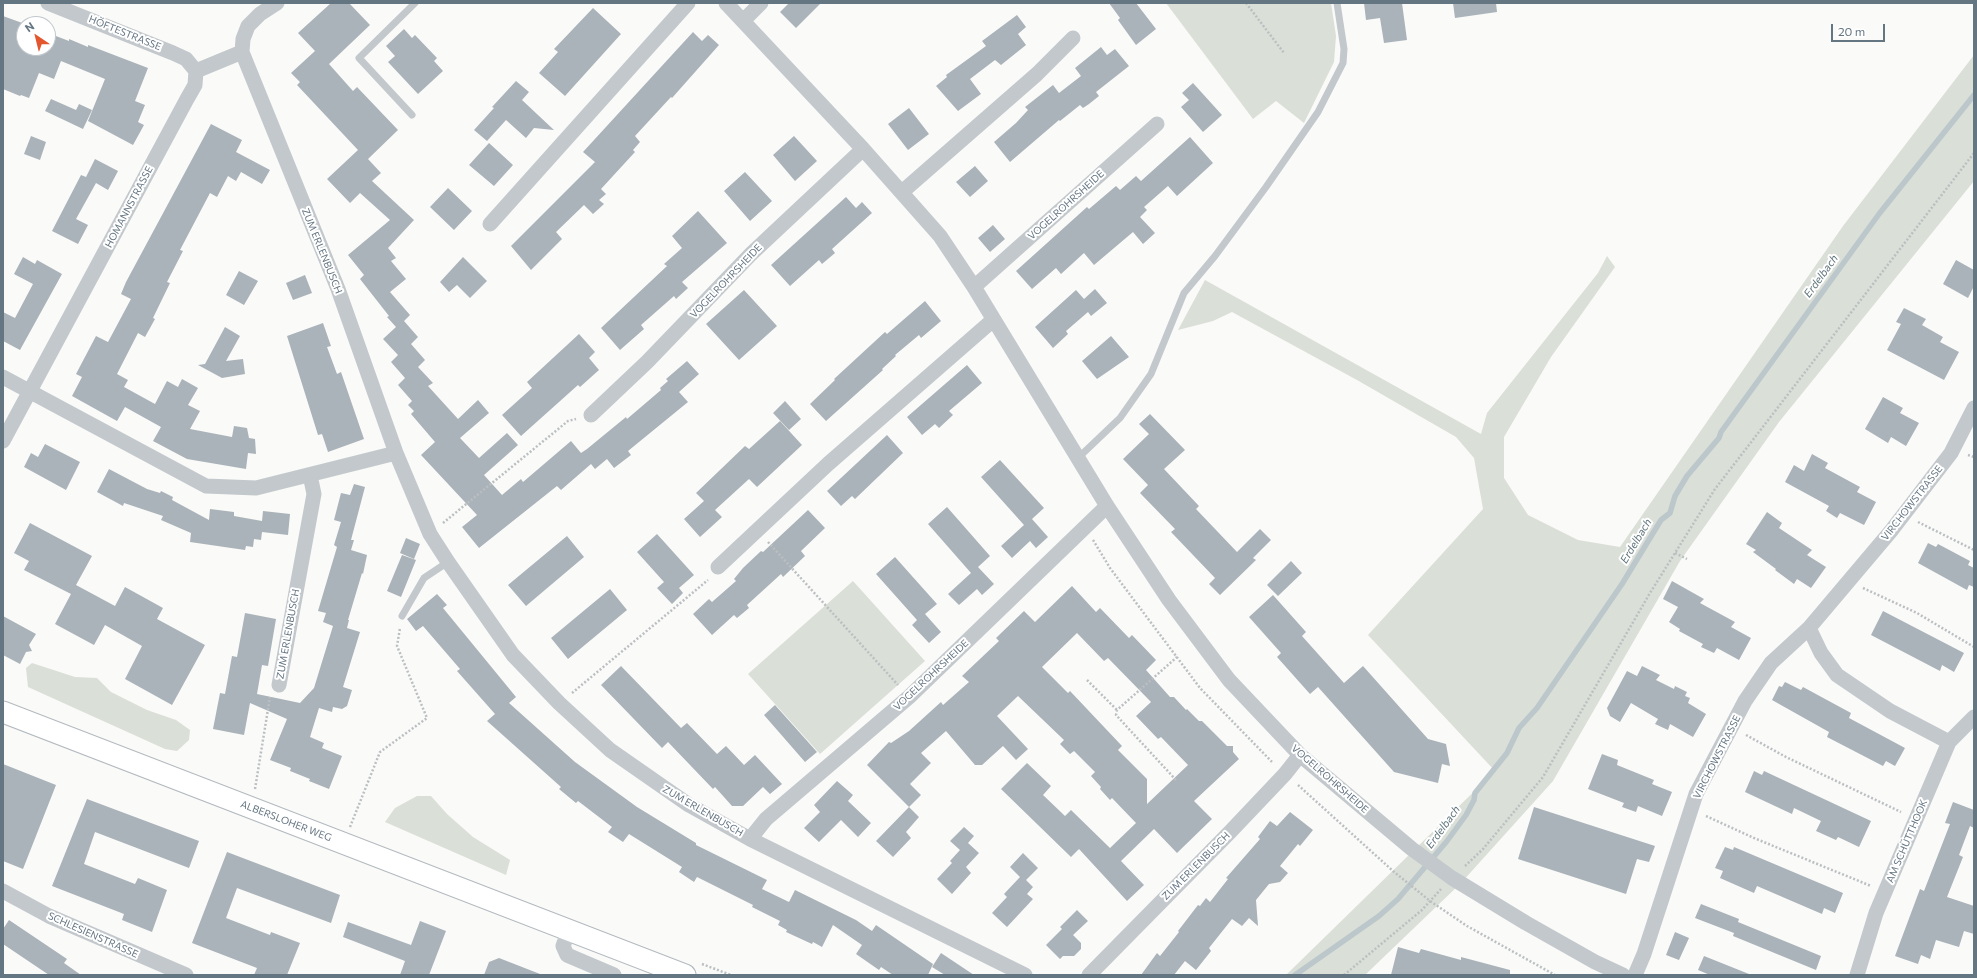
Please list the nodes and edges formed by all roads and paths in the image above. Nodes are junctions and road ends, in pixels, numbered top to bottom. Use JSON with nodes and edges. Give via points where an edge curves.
{"nodes":[{"id":1,"x":48,"y":3,"type":"edge"},
{"id":2,"x":277,"y":3,"type":"edge"},
{"id":3,"x":415,"y":3,"type":"edge"},
{"id":4,"x":688,"y":3,"type":"edge"},
{"id":5,"x":726,"y":3,"type":"edge"},
{"id":6,"x":761,"y":3,"type":"edge"},
{"id":7,"x":1246,"y":3,"type":"edge"},
{"id":8,"x":1337,"y":3,"type":"edge"},
{"id":9,"x":743,"y":21,"type":"junction"},
{"id":10,"x":1073,"y":38,"type":"dead end"},
{"id":11,"x":242,"y":52,"type":"junction"},
{"id":12,"x":1284,"y":53,"type":"dead end"},
{"id":13,"x":196,"y":71,"type":"junction"},
{"id":14,"x":412,"y":115,"type":"dead end"},
{"id":15,"x":1157,"y":124,"type":"dead end"},
{"id":16,"x":863,"y":150,"type":"junction"},
{"id":17,"x":1974,"y":154,"type":"edge"},
{"id":18,"x":902,"y":192,"type":"junction"},
{"id":19,"x":490,"y":224,"type":"dead end"},
{"id":20,"x":974,"y":287,"type":"junction"},
{"id":21,"x":993,"y":320,"type":"junction"},
{"id":22,"x":3,"y":377,"type":"edge"},
{"id":23,"x":30,"y":392,"type":"junction"},
{"id":24,"x":1974,"y":408,"type":"edge"},
{"id":25,"x":592,"y":415,"type":"joint"},
{"id":26,"x":3,"y":441,"type":"edge"},
{"id":27,"x":396,"y":453,"type":"junction"},
{"id":28,"x":1078,"y":458,"type":"junction"},
{"id":29,"x":310,"y":475,"type":"junction"},
{"id":30,"x":1107,"y":506,"type":"junction"},
{"id":31,"x":1904,"y":514,"type":"junction"},
{"id":32,"x":756,"y":530,"type":"junction"},
{"id":33,"x":430,"y":534,"type":"junction"},
{"id":34,"x":1974,"y":550,"type":"edge"},
{"id":35,"x":1675,"y":553,"type":"junction"},
{"id":36,"x":1687,"y":559,"type":"dead end"},
{"id":37,"x":448,"y":562,"type":"junction"},
{"id":38,"x":718,"y":567,"type":"joint"},
{"id":39,"x":1848,"y":581,"type":"junction"},
{"id":40,"x":402,"y":616,"type":"joint"},
{"id":41,"x":1809,"y":628,"type":"junction"},
{"id":42,"x":1974,"y":647,"type":"edge"},
{"id":43,"x":1177,"y":657,"type":"dead end"},
{"id":44,"x":1087,"y":680,"type":"dead end"},
{"id":45,"x":279,"y":685,"type":"joint"},
{"id":46,"x":909,"y":697,"type":"junction"},
{"id":47,"x":559,"y":703,"type":"junction"},
{"id":48,"x":1117,"y":710,"type":"junction"},
{"id":49,"x":3,"y":712,"type":"edge"},
{"id":50,"x":1974,"y":717,"type":"edge"},
{"id":51,"x":1732,"y":727,"type":"junction"},
{"id":52,"x":1949,"y":742,"type":"junction"},
{"id":53,"x":1300,"y":755,"type":"junction"},
{"id":54,"x":1176,"y":780,"type":"dead end"},
{"id":55,"x":255,"y":790,"type":"dead end"},
{"id":56,"x":1691,"y":809,"type":"junction"},
{"id":57,"x":1916,"y":818,"type":"junction"},
{"id":58,"x":350,"y":827,"type":"dead end"},
{"id":59,"x":750,"y":839,"type":"junction"},
{"id":60,"x":1393,"y":871,"type":"dead end"},
{"id":61,"x":1449,"y":876,"type":"junction"},
{"id":62,"x":3,"y":891,"type":"edge"},
{"id":63,"x":1885,"y":892,"type":"junction"},
{"id":64,"x":1430,"y":902,"type":"junction"},
{"id":65,"x":569,"y":930,"type":"junction"},
{"id":66,"x":186,"y":975,"type":"edge"},
{"id":67,"x":614,"y":975,"type":"edge"},
{"id":68,"x":685,"y":975,"type":"edge"},
{"id":69,"x":1025,"y":975,"type":"edge"},
{"id":70,"x":1088,"y":975,"type":"edge"},
{"id":71,"x":1344,"y":975,"type":"edge"},
{"id":72,"x":1555,"y":975,"type":"edge"},
{"id":73,"x":1622,"y":975,"type":"edge"},
{"id":74,"x":1635,"y":975,"type":"edge"},
{"id":75,"x":1857,"y":975,"type":"edge"}],
"edges":[{"from":1,"to":13,"type":"street","name":"HÖFTESTRASSE","via":[[173,52],[186,59]]},
{"from":2,"to":11,"type":"street","via":[[248,26]]},
{"from":3,"to":14,"type":"lane","via":[[359,58]]},
{"from":4,"to":19,"type":"street"},
{"from":5,"to":9,"type":"street","name":"VOGELROHRSHEIDE"},
{"from":6,"to":9,"type":"street"},
{"from":7,"to":12,"type":"path"},
{"from":8,"to":28,"type":"lane","via":[[1344,49],[1343,64],[1318,112],[1215,256],[1184,293],[1151,374],[1120,418]]},
{"from":9,"to":16,"type":"street","name":"VOGELROHRSHEIDE"},
{"from":10,"to":18,"type":"street","via":[[1037,74]]},
{"from":11,"to":13,"type":"street"},
{"from":11,"to":27,"type":"street","name":"ZUM ERLENBUSCH","via":[[338,289]]},
{"from":13,"to":23,"type":"street","name":"HOMANNSTRASSE","via":[[195,85],[188,99]]},
{"from":15,"to":20,"type":"street","name":"VOGELROHRSHEIDE"},
{"from":16,"to":18,"type":"street","name":"VOGELROHRSHEIDE"},
{"from":16,"to":25,"type":"street","name":"VOGELROHRSHEIDE","via":[[751,254]]},
{"from":17,"to":35,"type":"path","via":[[1715,489]]},
{"from":18,"to":20,"type":"street","name":"VOGELROHRSHEIDE","via":[[940,236]]},
{"from":20,"to":21,"type":"street","name":"VOGELROHRSHEIDE"},
{"from":21,"to":28,"type":"street","name":"VOGELROHRSHEIDE"},
{"from":21,"to":32,"type":"street"},
{"from":22,"to":23,"type":"street"},
{"from":23,"to":26,"type":"street","name":"HOMANNSTRASSE"},
{"from":23,"to":29,"type":"street","via":[[206,486],[256,488]]},
{"from":24,"to":31,"type":"street","name":"VIRCHOWSTRASSE","via":[[1951,453]]},
{"from":25,"to":33,"type":"path","via":[[568,421]]},
{"from":27,"to":29,"type":"street"},
{"from":27,"to":33,"type":"street","name":"ZUM ERLENBUSCH"},
{"from":28,"to":30,"type":"street","name":"VOGELROHRSHEIDE"},
{"from":29,"to":45,"type":"street","name":"ZUM ERLENBUSCH","via":[[314,494]]},
{"from":30,"to":46,"type":"street","name":"VOGELROHRSHEIDE"},
{"from":30,"to":53,"type":"street","name":"VOGELROHRSHEIDE","via":[[1169,600],[1229,680]]},
{"from":31,"to":34,"type":"path"},
{"from":31,"to":39,"type":"street","name":"VIRCHOWSTRASSE"},
{"from":32,"to":38,"type":"street"},
{"from":32,"to":46,"type":"path"},
{"from":33,"to":37,"type":"street","name":"ZUM ERLENBUSCH"},
{"from":35,"to":36,"type":"path"},
{"from":35,"to":61,"type":"path","via":[[1543,777],[1483,849]]},
{"from":37,"to":40,"type":"lane","via":[[424,578]]},
{"from":37,"to":47,"type":"street","name":"ZUM ERLENBUSCH","via":[[513,655]]},
{"from":38,"to":47,"type":"path","via":[[713,576]]},
{"from":39,"to":41,"type":"street","name":"VIRCHOWSTRASSE"},
{"from":39,"to":42,"type":"path","via":[[1918,613]]},
{"from":40,"to":58,"type":"path","via":[[396,646],[427,718],[380,752]]},
{"from":41,"to":51,"type":"street","name":"VIRCHOWSTRASSE","via":[[1771,663],[1745,701]]},
{"from":41,"to":52,"type":"street","via":[[1821,653],[1837,675],[1890,711]]},
{"from":43,"to":48,"type":"path"},
{"from":44,"to":48,"type":"path"},
{"from":45,"to":55,"type":"path","name":"ZUM ERLENBUSCH","via":[[271,691]]},
{"from":46,"to":59,"type":"street","name":"VOGELROHRSHEIDE","via":[[766,819]]},
{"from":47,"to":59,"type":"street","name":"ZUM ERLENBUSCH","via":[[610,750],[657,784]]},
{"from":48,"to":54,"type":"path","via":[[1116,715]]},
{"from":49,"to":65,"type":"main road","name":"ALBERSLOHER WEG"},
{"from":50,"to":52,"type":"street","name":"AM SCHÜTTHOOK"},
{"from":51,"to":56,"type":"street","name":"VIRCHOWSTRASSE","via":[[1696,794]]},
{"from":51,"to":57,"type":"path","via":[[1786,756]]},
{"from":52,"to":57,"type":"street","name":"AM SCHÜTTHOOK"},
{"from":53,"to":61,"type":"street","name":"VOGELROHRSHEIDE","via":[[1412,849]]},
{"from":53,"to":70,"type":"street","name":"ZUM ERLENBUSCH","via":[[1241,820]]},
{"from":56,"to":63,"type":"path"},
{"from":56,"to":74,"type":"street","name":"VIRCHOWSTRASSE"},
{"from":57,"to":63,"type":"street","name":"AM SCHÜTTHOOK"},
{"from":59,"to":69,"type":"street","name":"ZUM ERLENBUSCH"},
{"from":60,"to":64,"type":"path"},
{"from":61,"to":64,"type":"path"},
{"from":61,"to":73,"type":"street","name":"VOGELROHRSHEIDE","via":[[1526,923]]},
{"from":62,"to":66,"type":"street","name":"SCHLESIENSTRASSE","via":[[49,916]]},
{"from":63,"to":75,"type":"street","name":"AM SCHÜTTHOOK"},
{"from":64,"to":71,"type":"path"},
{"from":64,"to":72,"type":"path","via":[[1467,926]]},
{"from":65,"to":67,"type":"street","via":[[563,946],[567,955]]},
{"from":65,"to":68,"type":"main road","name":"ALBERSLOHER WEG"}]}
